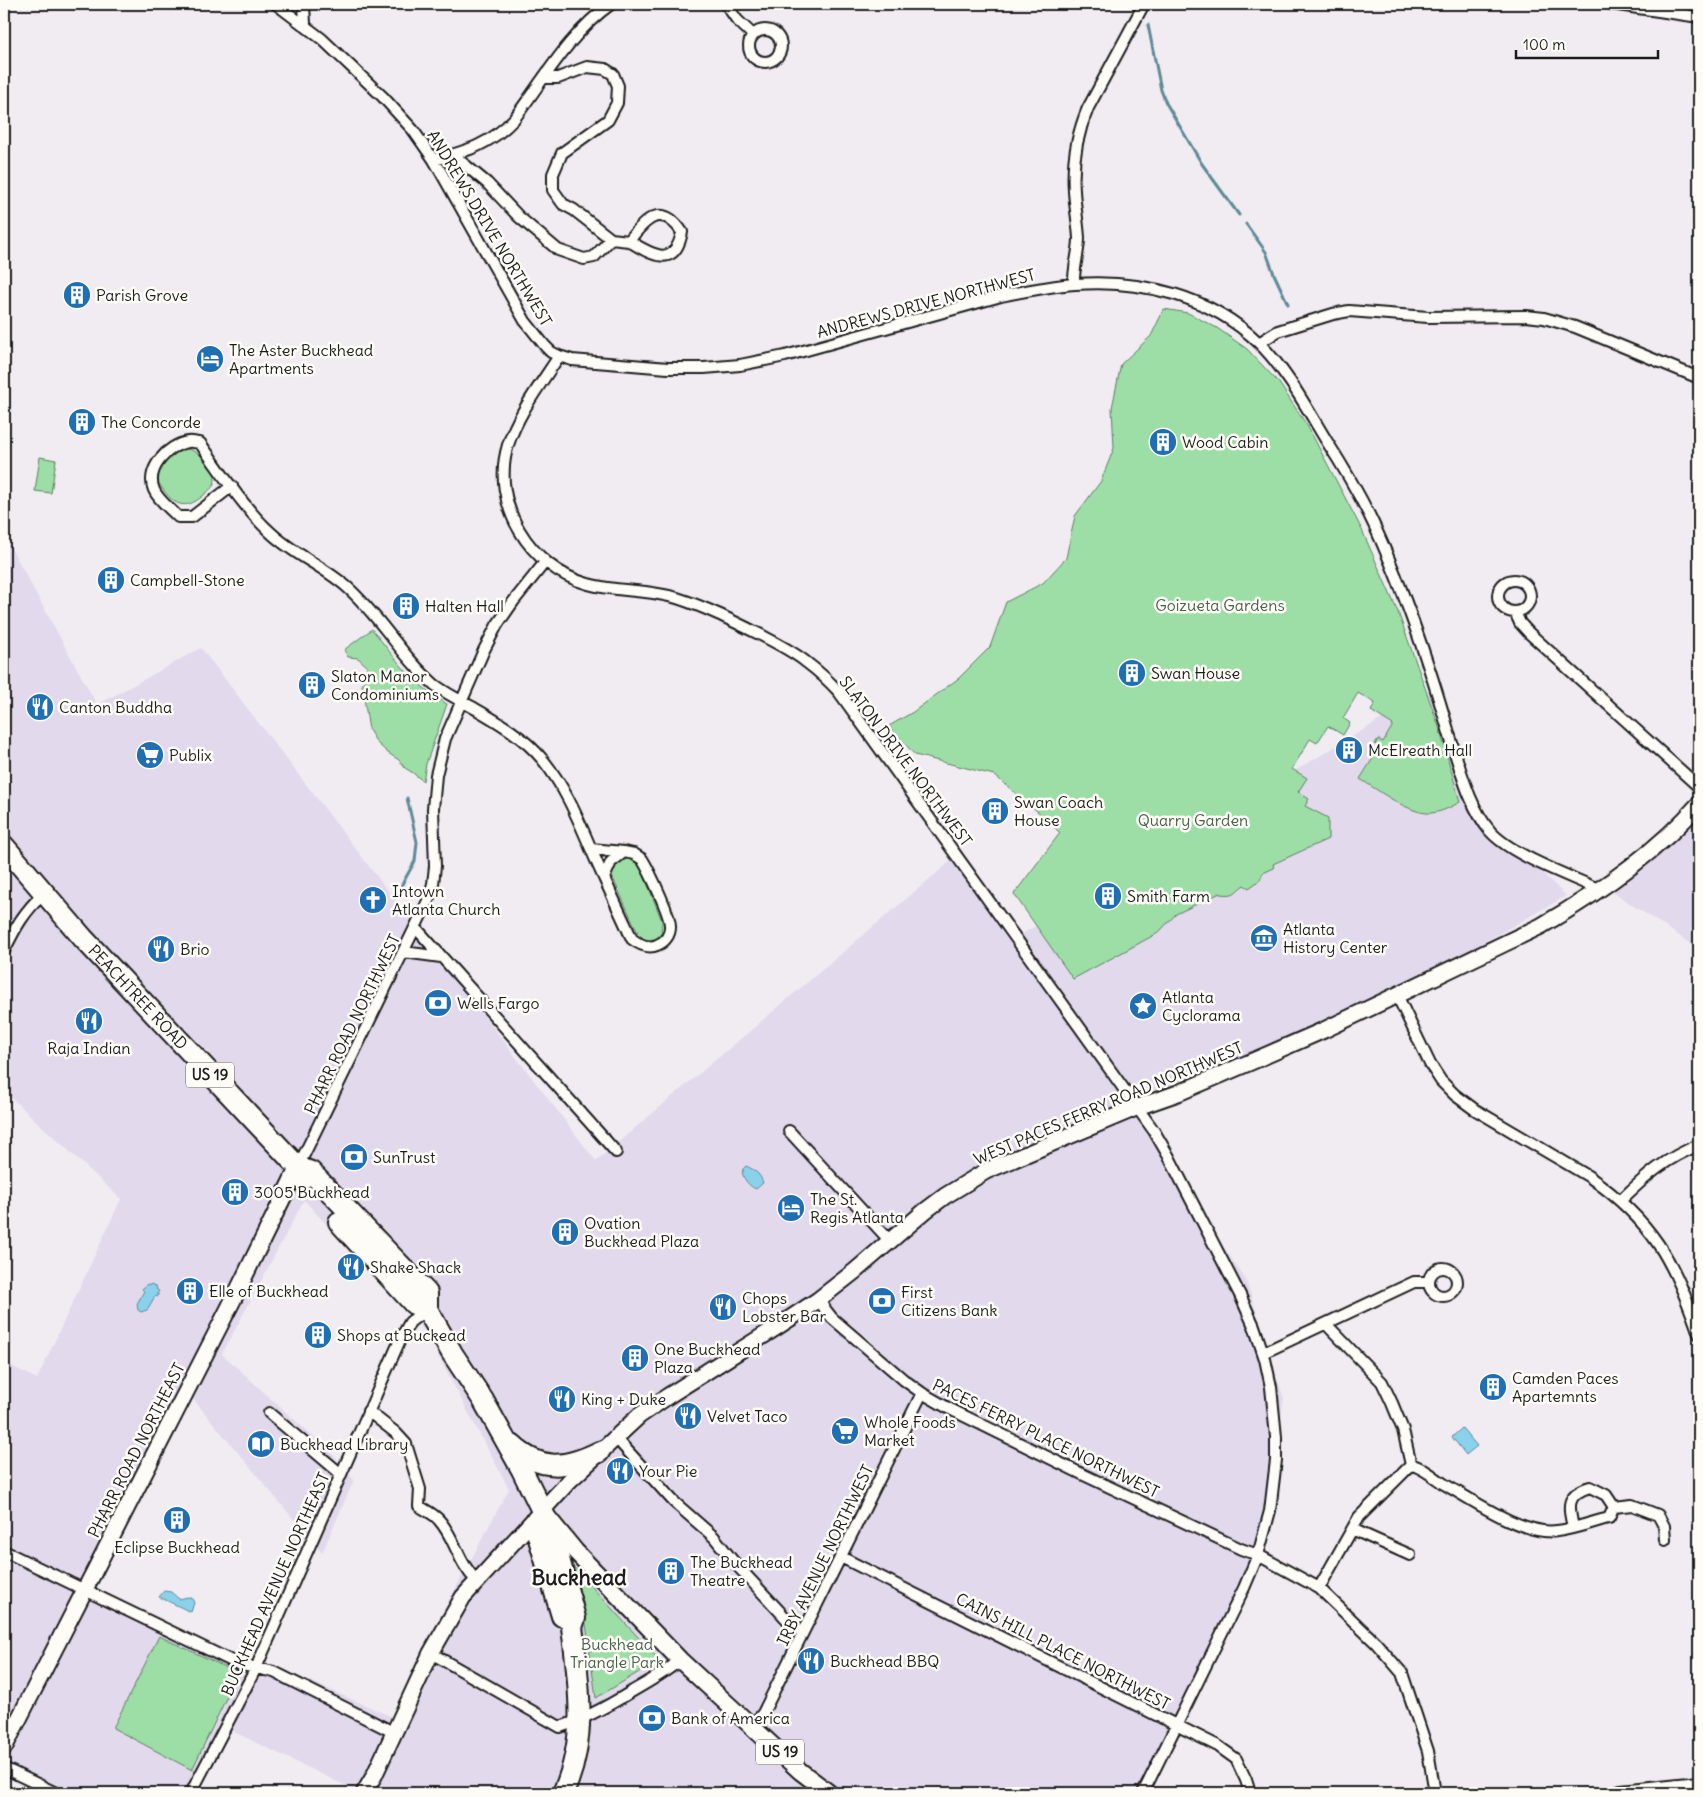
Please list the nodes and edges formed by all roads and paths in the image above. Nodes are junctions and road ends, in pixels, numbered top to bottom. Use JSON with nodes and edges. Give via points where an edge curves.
{"nodes":[{"id":1,"x":277,"y":4,"type":"edge"},
{"id":2,"x":304,"y":4,"type":"edge"},
{"id":3,"x":612,"y":4,"type":"edge"},
{"id":4,"x":726,"y":4,"type":"edge"},
{"id":5,"x":1144,"y":4,"type":"edge"},
{"id":6,"x":1611,"y":4,"type":"edge"},
{"id":7,"x":1699,"y":17,"type":"edge"},
{"id":8,"x":305,"y":24,"type":"junction"},
{"id":9,"x":753,"y":35,"type":"dead end"},
{"id":10,"x":545,"y":78,"type":"junction"},
{"id":11,"x":453,"y":155,"type":"junction"},
{"id":12,"x":434,"y":160,"type":"junction"},
{"id":13,"x":611,"y":239,"type":"junction"},
{"id":14,"x":629,"y":241,"type":"junction"},
{"id":15,"x":1074,"y":284,"type":"junction"},
{"id":16,"x":1258,"y":343,"type":"junction"},
{"id":17,"x":559,"y":356,"type":"junction"},
{"id":18,"x":1699,"y":378,"type":"edge"},
{"id":19,"x":232,"y":486,"type":"junction"},
{"id":20,"x":545,"y":562,"type":"junction"},
{"id":21,"x":1515,"y":612,"type":"dead end"},
{"id":22,"x":461,"y":701,"type":"junction"},
{"id":23,"x":1699,"y":787,"type":"edge"},
{"id":24,"x":1699,"y":804,"type":"edge"},
{"id":25,"x":4,"y":846,"type":"edge"},
{"id":26,"x":590,"y":849,"type":"junction"},
{"id":27,"x":624,"y":852,"type":"junction"},
{"id":28,"x":604,"y":878,"type":"junction"},
{"id":29,"x":1598,"y":890,"type":"junction"},
{"id":30,"x":44,"y":894,"type":"junction"},
{"id":31,"x":416,"y":928,"type":"junction"},
{"id":32,"x":4,"y":951,"type":"edge"},
{"id":33,"x":404,"y":952,"type":"junction"},
{"id":34,"x":441,"y":957,"type":"junction"},
{"id":35,"x":1397,"y":995,"type":"junction"},
{"id":36,"x":1138,"y":1107,"type":"junction"},
{"id":37,"x":790,"y":1130,"type":"dead end"},
{"id":38,"x":1699,"y":1145,"type":"edge"},
{"id":39,"x":616,"y":1152,"type":"dead end"},
{"id":40,"x":298,"y":1167,"type":"junction"},
{"id":41,"x":1621,"y":1200,"type":"junction"},
{"id":42,"x":890,"y":1241,"type":"junction"},
{"id":43,"x":1428,"y":1282,"type":"dead end"},
{"id":44,"x":818,"y":1300,"type":"junction"},
{"id":45,"x":427,"y":1310,"type":"junction"},
{"id":46,"x":1326,"y":1324,"type":"junction"},
{"id":47,"x":1699,"y":1334,"type":"edge"},
{"id":48,"x":1262,"y":1353,"type":"junction"},
{"id":49,"x":922,"y":1393,"type":"junction"},
{"id":50,"x":368,"y":1411,"type":"junction"},
{"id":51,"x":269,"y":1413,"type":"dead end"},
{"id":52,"x":504,"y":1437,"type":"junction"},
{"id":53,"x":615,"y":1437,"type":"junction"},
{"id":54,"x":599,"y":1452,"type":"junction"},
{"id":55,"x":1412,"y":1465,"type":"junction"},
{"id":56,"x":341,"y":1474,"type":"junction"},
{"id":57,"x":1614,"y":1507,"type":"junction"},
{"id":58,"x":542,"y":1510,"type":"junction"},
{"id":59,"x":1573,"y":1527,"type":"junction"},
{"id":60,"x":1352,"y":1529,"type":"junction"},
{"id":61,"x":1665,"y":1540,"type":"dead end"},
{"id":62,"x":4,"y":1552,"type":"edge"},
{"id":63,"x":1258,"y":1555,"type":"junction"},
{"id":64,"x":1410,"y":1555,"type":"dead end"},
{"id":65,"x":841,"y":1557,"type":"junction"},
{"id":66,"x":477,"y":1581,"type":"junction"},
{"id":67,"x":1319,"y":1588,"type":"junction"},
{"id":68,"x":83,"y":1591,"type":"junction"},
{"id":69,"x":803,"y":1632,"type":"junction"},
{"id":70,"x":431,"y":1653,"type":"junction"},
{"id":71,"x":680,"y":1660,"type":"junction"},
{"id":72,"x":256,"y":1668,"type":"junction"},
{"id":73,"x":579,"y":1721,"type":"junction"},
{"id":74,"x":1177,"y":1725,"type":"junction"},
{"id":75,"x":752,"y":1727,"type":"junction"},
{"id":76,"x":395,"y":1732,"type":"junction"},
{"id":77,"x":4,"y":1748,"type":"edge"},
{"id":78,"x":4,"y":1768,"type":"edge"},
{"id":79,"x":1699,"y":1785,"type":"edge"},
{"id":80,"x":1673,"y":1790,"type":"edge"},
{"id":81,"x":56,"y":1793,"type":"edge"},
{"id":82,"x":191,"y":1793,"type":"edge"},
{"id":83,"x":364,"y":1793,"type":"edge"},
{"id":84,"x":563,"y":1793,"type":"edge"},
{"id":85,"x":829,"y":1793,"type":"edge"},
{"id":86,"x":1143,"y":1793,"type":"edge"},
{"id":87,"x":1250,"y":1793,"type":"edge"},
{"id":88,"x":1435,"y":1793,"type":"edge"},
{"id":89,"x":1622,"y":1793,"type":"edge"}],
"edges":[{"from":1,"to":8,"type":"street","name":"ANDREWS DRIVE NORTHWEST"},
{"from":2,"to":8,"type":"street"},
{"from":3,"to":10,"type":"street","via":[[575,36]]},
{"from":4,"to":9,"type":"street"},
{"from":5,"to":15,"type":"street","via":[[1081,126],[1075,161],[1078,238]]},
{"from":6,"to":7,"type":"street"},
{"from":8,"to":12,"type":"street","name":"ANDREWS DRIVE NORTHWEST","via":[[383,97],[413,130]]},
{"from":10,"to":11,"type":"street","via":[[506,128],[485,144]]},
{"from":10,"to":13,"type":"street","via":[[558,78],[587,67],[596,67],[613,74],[618,86],[617,103],[608,120],[562,153],[553,174],[553,190],[563,204]]},
{"from":11,"to":12,"type":"street"},
{"from":11,"to":13,"type":"street","via":[[558,250],[584,259],[594,257]]},
{"from":12,"to":17,"type":"street","name":"ANDREWS DRIVE NORTHWEST","via":[[525,320],[545,346]]},
{"from":13,"to":14,"type":"street"},
{"from":14,"to":14,"type":"street","via":[[652,217],[663,215],[675,221],[682,232],[680,245],[666,255],[646,252]]},
{"from":15,"to":16,"type":"street","name":"ANDREWS DRIVE NORTHWEST","via":[[1128,284],[1177,295],[1221,314]]},
{"from":15,"to":17,"type":"street","name":"ANDREWS DRIVE NORTHWEST","via":[[1000,296],[785,356],[740,365],[668,368],[572,360]]},
{"from":16,"to":18,"type":"street","via":[[1278,331],[1349,311],[1428,317],[1526,316],[1575,327]]},
{"from":16,"to":29,"type":"street","name":"ANDREWS DRIVE NORTHWEST","via":[[1297,392],[1375,528],[1415,626],[1463,779],[1479,817],[1506,845]]},
{"from":17,"to":20,"type":"street","name":"SLATON DRIVE NORTHWEST","via":[[516,424],[507,446],[504,467],[506,495],[513,519],[527,543]]},
{"from":19,"to":19,"type":"street","via":[[200,443],[189,442],[170,449],[158,462],[151,477],[154,491],[178,517],[192,517]]},
{"from":19,"to":22,"type":"street","via":[[270,532],[347,587],[417,668]]},
{"from":20,"to":22,"type":"street","name":"PHARR ROAD NORTHWEST","via":[[497,625]]},
{"from":20,"to":36,"type":"street","name":"SLATON DRIVE NORTHWEST","via":[[587,584],[656,593],[697,605],[784,648],[824,676],[852,707]]},
{"from":21,"to":23,"type":"street","via":[[1529,633]]},
{"from":22,"to":26,"type":"street","via":[[511,730],[542,759],[564,792]]},
{"from":22,"to":31,"type":"street","name":"PHARR ROAD NORTHWEST","via":[[445,738],[436,774],[433,884]]},
{"from":24,"to":29,"type":"main road","name":"WEST PACES FERRY ROAD NORTHWEST","via":[[1645,856]]},
{"from":25,"to":30,"type":"highway","name":"PEACHTREE ROAD","number":"US 19"},
{"from":26,"to":27,"type":"street"},
{"from":26,"to":28,"type":"street"},
{"from":27,"to":28,"type":"street","via":[[611,862]]},
{"from":27,"to":28,"type":"street","via":[[642,859],[670,920],[670,932],[663,942],[647,947],[632,939]]},
{"from":29,"to":35,"type":"main road","name":"WEST PACES FERRY ROAD NORTHWEST","via":[[1541,926]]},
{"from":30,"to":32,"type":"street","via":[[23,915]]},
{"from":30,"to":40,"type":"highway","name":"PEACHTREE ROAD","number":"US 19"},
{"from":31,"to":33,"type":"street","name":"PHARR ROAD NORTHWEST"},
{"from":31,"to":34,"type":"street"},
{"from":33,"to":34,"type":"street"},
{"from":33,"to":40,"type":"street","name":"PHARR ROAD NORTHWEST"},
{"from":34,"to":39,"type":"street"},
{"from":35,"to":36,"type":"main road","name":"WEST PACES FERRY ROAD NORTHWEST","via":[[1253,1061]]},
{"from":35,"to":41,"type":"street","via":[[1430,1064],[1455,1095],[1474,1110],[1588,1176]]},
{"from":36,"to":42,"type":"main road","name":"WEST PACES FERRY ROAD NORTHWEST","via":[[986,1171],[944,1196]]},
{"from":36,"to":48,"type":"street","name":"SLATON DRIVE NORTHWEST","via":[[1168,1155],[1236,1287]]},
{"from":37,"to":42,"type":"street"},
{"from":38,"to":41,"type":"street","via":[[1660,1165]]},
{"from":40,"to":45,"type":"highway","number":"US 19","via":[[311,1172],[427,1293]]},
{"from":40,"to":68,"type":"main road","name":"PHARR ROAD NORTHEAST"},
{"from":41,"to":47,"type":"street","via":[[1662,1249],[1686,1296]]},
{"from":42,"to":44,"type":"main road","name":"WEST PACES FERRY ROAD NORTHWEST"},
{"from":43,"to":46,"type":"street","via":[[1414,1282]]},
{"from":44,"to":49,"type":"street","name":"PACES FERRY PLACE NORTHWEST","via":[[832,1318]]},
{"from":44,"to":53,"type":"main road","name":"WEST PACES FERRY ROAD NORTHWEST","via":[[668,1396]]},
{"from":45,"to":50,"type":"street","name":"BUCKHEAD AVENUE NORTHEAST","via":[[410,1322]]},
{"from":45,"to":52,"type":"highway","number":"US 19"},
{"from":46,"to":48,"type":"street"},
{"from":46,"to":55,"type":"street","via":[[1382,1382],[1403,1430]]},
{"from":48,"to":63,"type":"street","name":"SLATON DRIVE NORTHWEST","via":[[1274,1409],[1276,1460],[1270,1511]]},
{"from":49,"to":63,"type":"street","name":"PACES FERRY PLACE NORTHWEST","via":[[1084,1475]]},
{"from":49,"to":65,"type":"street","name":"IRBY AVENUE NORTHWEST"},
{"from":50,"to":56,"type":"street","name":"BUCKHEAD AVENUE NORTHEAST"},
{"from":50,"to":66,"type":"street","via":[[406,1444],[420,1489],[419,1506],[438,1518],[462,1564]]},
{"from":51,"to":56,"type":"street"},
{"from":52,"to":54,"type":"highway","via":[[527,1458],[554,1466],[576,1462]]},
{"from":52,"to":58,"type":"highway","number":"US 19"},
{"from":53,"to":54,"type":"main road","name":"WEST PACES FERRY ROAD NORTHWEST"},
{"from":53,"to":69,"type":"street","via":[[674,1502],[714,1537],[794,1627]]},
{"from":54,"to":58,"type":"main road","name":"WEST PACES FERRY ROAD NORTHWEST"},
{"from":55,"to":59,"type":"street","via":[[1507,1520],[1555,1532]]},
{"from":55,"to":60,"type":"street","via":[[1359,1517]]},
{"from":56,"to":72,"type":"street","name":"BUCKHEAD AVENUE NORTHEAST"},
{"from":57,"to":59,"type":"street","via":[[1609,1518]]},
{"from":57,"to":59,"type":"street","via":[[1606,1496],[1590,1487],[1578,1491],[1571,1498],[1569,1512]]},
{"from":57,"to":61,"type":"street","via":[[1632,1505],[1658,1515],[1664,1526]]},
{"from":58,"to":66,"type":"main road","name":"WEST PACES FERRY ROAD NORTHWEST"},
{"from":58,"to":71,"type":"main road","number":"US 19","via":[[576,1552]]},
{"from":58,"to":73,"type":"highway","via":[[537,1532],[563,1622],[572,1627],[580,1691]]},
{"from":60,"to":64,"type":"street"},
{"from":60,"to":67,"type":"street"},
{"from":62,"to":68,"type":"street"},
{"from":63,"to":67,"type":"street","name":"PACES FERRY PLACE NORTHWEST"},
{"from":63,"to":74,"type":"street","name":"SLATON DRIVE NORTHWEST"},
{"from":65,"to":69,"type":"street","name":"IRBY AVENUE NORTHWEST"},
{"from":65,"to":74,"type":"street","name":"CAINS HILL PLACE NORTHWEST"},
{"from":66,"to":70,"type":"main road","name":"WEST PACES FERRY ROAD NORTHWEST","via":[[463,1597]]},
{"from":67,"to":88,"type":"street","name":"PACES FERRY PLACE NORTHWEST","via":[[1402,1673],[1428,1751]]},
{"from":68,"to":72,"type":"street","via":[[238,1664]]},
{"from":68,"to":77,"type":"main road","name":"PHARR ROAD NORTHEAST"},
{"from":69,"to":75,"type":"street","name":"IRBY AVENUE NORTHWEST","via":[[764,1713]]},
{"from":70,"to":73,"type":"street","via":[[560,1727]]},
{"from":70,"to":76,"type":"main road","name":"WEST PACES FERRY ROAD NORTHWEST"},
{"from":71,"to":73,"type":"street","via":[[667,1671]]},
{"from":71,"to":75,"type":"main road","number":"US 19"},
{"from":72,"to":76,"type":"street","via":[[274,1672]]},
{"from":72,"to":82,"type":"street","name":"BUCKHEAD AVENUE NORTHEAST"},
{"from":73,"to":84,"type":"highway","via":[[577,1753]]},
{"from":74,"to":86,"type":"street","name":"SLATON DRIVE NORTHWEST"},
{"from":74,"to":87,"type":"street","name":"CAINS HILL PLACE NORTHWEST","via":[[1236,1759]]},
{"from":75,"to":85,"type":"main road","number":"US 19"},
{"from":76,"to":83,"type":"main road","name":"WEST PACES FERRY ROAD NORTHWEST"},
{"from":78,"to":81,"type":"street"},
{"from":79,"to":80,"type":"main road"},
{"from":80,"to":89,"type":"main road"}]}
